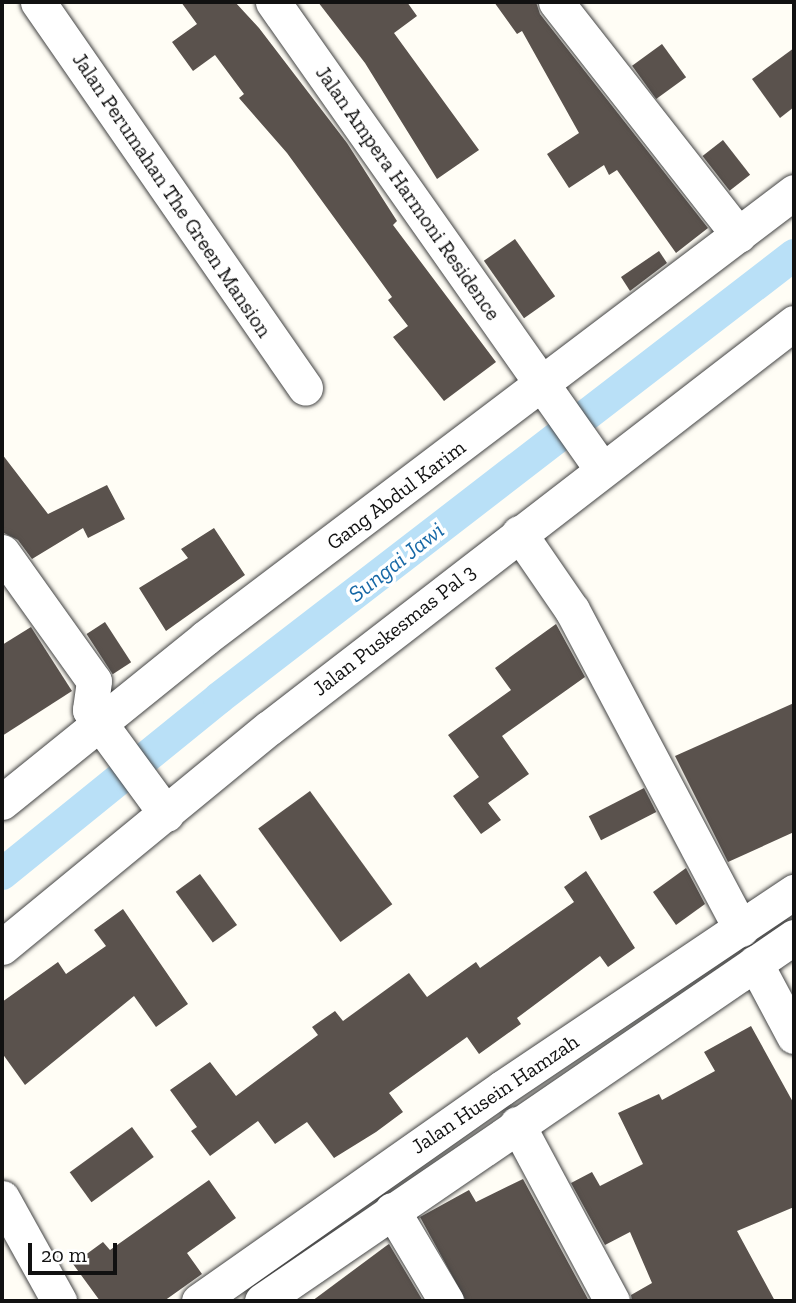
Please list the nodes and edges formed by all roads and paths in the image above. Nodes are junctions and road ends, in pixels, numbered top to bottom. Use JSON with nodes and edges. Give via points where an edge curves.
{"nodes":[{"id":1,"x":38,"y":2,"type":"edge"},
{"id":2,"x":273,"y":2,"type":"edge"},
{"id":3,"x":556,"y":2,"type":"edge"},
{"id":4,"x":794,"y":192,"type":"edge"},
{"id":5,"x":738,"y":235,"type":"junction"},
{"id":6,"x":794,"y":323,"type":"edge"},
{"id":7,"x":305,"y":388,"type":"dead end"},
{"id":8,"x":548,"y":390,"type":"junction"},
{"id":9,"x":596,"y":460,"type":"junction"},
{"id":10,"x":519,"y":533,"type":"junction"},
{"id":11,"x":2,"y":552,"type":"edge"},
{"id":12,"x":98,"y":722,"type":"junction"},
{"id":13,"x":157,"y":801,"type":"junction"},
{"id":14,"x":2,"y":802,"type":"edge"},
{"id":15,"x":794,"y":892,"type":"edge"},
{"id":16,"x":741,"y":929,"type":"junction"},
{"id":17,"x":794,"y":937,"type":"edge"},
{"id":18,"x":2,"y":947,"type":"edge"},
{"id":19,"x":755,"y":963,"type":"junction"},
{"id":20,"x":794,"y":1036,"type":"edge"},
{"id":21,"x":517,"y":1124,"type":"junction"},
{"id":22,"x":2,"y":1198,"type":"edge"},
{"id":23,"x":392,"y":1210,"type":"junction"},
{"id":24,"x":274,"y":1247,"type":"junction"},
{"id":25,"x":296,"y":1275,"type":"junction"},
{"id":26,"x":59,"y":1301,"type":"edge"},
{"id":27,"x":199,"y":1301,"type":"edge"},
{"id":28,"x":262,"y":1301,"type":"edge"},
{"id":29,"x":446,"y":1301,"type":"edge"},
{"id":30,"x":612,"y":1301,"type":"edge"}],
"edges":[{"from":1,"to":7,"type":"street","name":"Jalan Perumahan The Green Mansion"},
{"from":2,"to":8,"type":"street","name":"Jalan Ampera Harmoni Residence"},
{"from":3,"to":5,"type":"street"},
{"from":4,"to":5,"type":"street","name":"Gang Abdul Karim"},
{"from":5,"to":8,"type":"street","name":"Gang Abdul Karim"},
{"from":6,"to":9,"type":"street","name":"Jalan Puskesmas Pal 3"},
{"from":8,"to":9,"type":"street","name":"Jalan Ampera Harmoni Residence"},
{"from":8,"to":12,"type":"street","name":"Gang Abdul Karim"},
{"from":9,"to":10,"type":"street","name":"Jalan Puskesmas Pal 3"},
{"from":10,"to":13,"type":"street","name":"Jalan Puskesmas Pal 3"},
{"from":10,"to":16,"type":"street","via":[[572,610]]},
{"from":11,"to":12,"type":"street","via":[[94,681],[89,710]]},
{"from":12,"to":13,"type":"street"},
{"from":12,"to":14,"type":"street","name":"Gang Abdul Karim"},
{"from":13,"to":18,"type":"street","name":"Jalan Puskesmas Pal 3"},
{"from":15,"to":16,"type":"street","name":"Jalan Husein Hamzah"},
{"from":16,"to":24,"type":"street","name":"Jalan Husein Hamzah"},
{"from":17,"to":19,"type":"street","name":"Jalan Husein Hamzah"},
{"from":19,"to":20,"type":"street"},
{"from":19,"to":21,"type":"street","name":"Jalan Husein Hamzah"},
{"from":21,"to":23,"type":"street","name":"Jalan Husein Hamzah"},
{"from":21,"to":30,"type":"street"},
{"from":22,"to":26,"type":"street"},
{"from":23,"to":25,"type":"street","name":"Jalan Husein Hamzah"},
{"from":23,"to":29,"type":"street"},
{"from":24,"to":25,"type":"street"},
{"from":24,"to":27,"type":"street","name":"Jalan Husein Hamzah"},
{"from":25,"to":28,"type":"street","name":"Jalan Husein Hamzah"}]}
